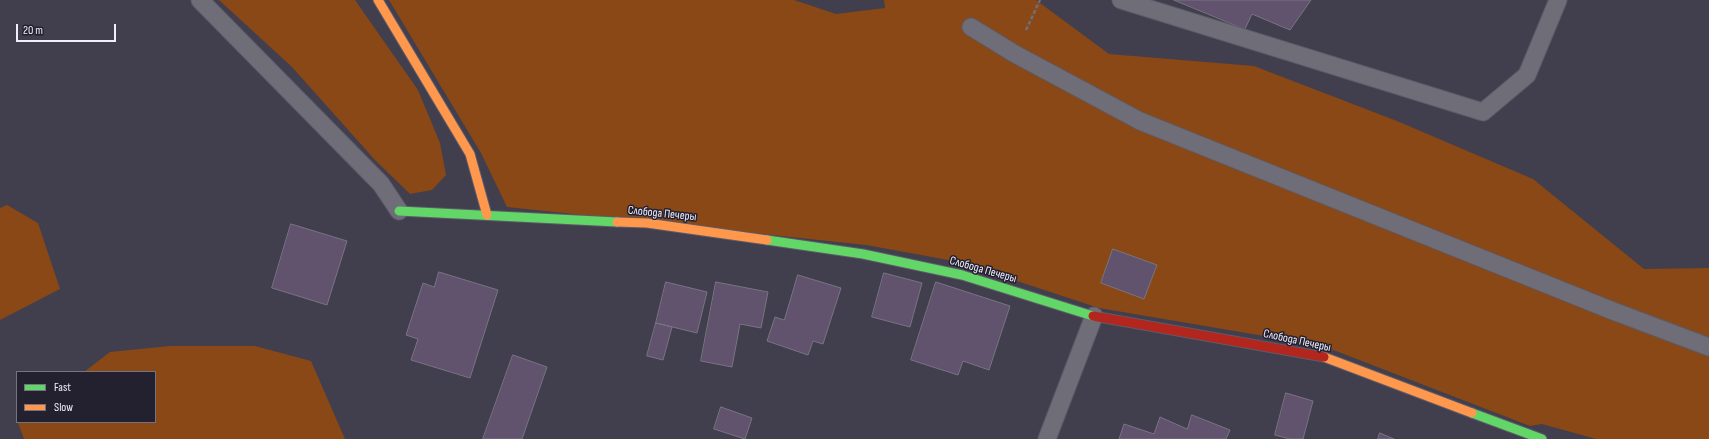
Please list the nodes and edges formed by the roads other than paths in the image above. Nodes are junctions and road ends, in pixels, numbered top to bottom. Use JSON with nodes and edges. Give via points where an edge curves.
{"nodes":[{"id":1,"x":200,"y":0,"type":"edge"},
{"id":2,"x":378,"y":0,"type":"edge"},
{"id":3,"x":1121,"y":0,"type":"edge"},
{"id":4,"x":1558,"y":0,"type":"edge"},
{"id":5,"x":971,"y":27,"type":"dead end"},
{"id":6,"x":399,"y":211,"type":"joint"},
{"id":7,"x":487,"y":215,"type":"junction"},
{"id":8,"x":1094,"y":316,"type":"junction"},
{"id":9,"x":1709,"y":347,"type":"edge"},
{"id":10,"x":1047,"y":439,"type":"edge"},
{"id":11,"x":1542,"y":439,"type":"edge"}],
"edges":[{"from":1,"to":6,"type":"lane","via":[[381,184]]},
{"from":2,"to":7,"type":"street","via":[[470,154]]},
{"from":3,"to":4,"type":"lane","via":[[1483,112],[1527,75]]},
{"from":5,"to":9,"type":"lane","via":[[1015,54],[1140,121]]},
{"from":6,"to":7,"type":"street","name":"Слобода Печеры"},
{"from":7,"to":8,"type":"street","name":"Слобода Печеры","via":[[647,223],[863,254],[962,275]]},
{"from":8,"to":10,"type":"lane"},
{"from":8,"to":11,"type":"street","name":"Слобода Печеры","via":[[1319,355]]}]}
